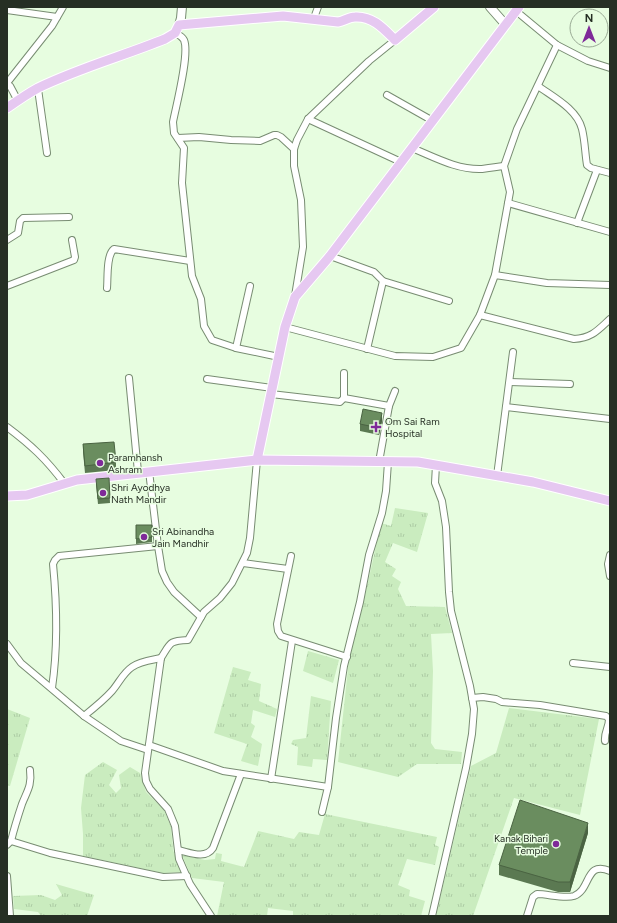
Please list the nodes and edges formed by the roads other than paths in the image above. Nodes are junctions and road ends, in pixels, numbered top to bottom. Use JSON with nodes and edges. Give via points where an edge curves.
{"nodes":[{"id":1,"x":63,"y":7,"type":"edge"},
{"id":2,"x":182,"y":7,"type":"edge"},
{"id":3,"x":318,"y":7,"type":"edge"},
{"id":4,"x":434,"y":7,"type":"edge"},
{"id":5,"x":490,"y":7,"type":"edge"},
{"id":6,"x":518,"y":9,"type":"edge"},
{"id":7,"x":7,"y":10,"type":"edge"},
{"id":8,"x":57,"y":17,"type":"junction"},
{"id":9,"x":314,"y":18,"type":"junction"},
{"id":10,"x":505,"y":24,"type":"junction"},
{"id":11,"x":177,"y":29,"type":"junction"},
{"id":12,"x":395,"y":40,"type":"junction"},
{"id":13,"x":557,"y":45,"type":"junction"},
{"id":14,"x":610,"y":68,"type":"edge"},
{"id":15,"x":7,"y":83,"type":"edge"},
{"id":16,"x":538,"y":86,"type":"junction"},
{"id":17,"x":38,"y":89,"type":"junction"},
{"id":18,"x":387,"y":95,"type":"dead end"},
{"id":19,"x":18,"y":101,"type":"junction"},
{"id":20,"x":7,"y":108,"type":"edge"},
{"id":21,"x":308,"y":119,"type":"junction"},
{"id":22,"x":433,"y":120,"type":"junction"},
{"id":23,"x":178,"y":138,"type":"junction"},
{"id":24,"x":412,"y":148,"type":"junction"},
{"id":25,"x":294,"y":149,"type":"junction"},
{"id":26,"x":47,"y":153,"type":"dead end"},
{"id":27,"x":401,"y":162,"type":"junction"},
{"id":28,"x":504,"y":166,"type":"junction"},
{"id":29,"x":597,"y":170,"type":"junction"},
{"id":30,"x":610,"y":173,"type":"edge"},
{"id":31,"x":508,"y":203,"type":"junction"},
{"id":32,"x":69,"y":217,"type":"dead end"},
{"id":33,"x":577,"y":223,"type":"junction"},
{"id":34,"x":610,"y":232,"type":"edge"},
{"id":35,"x":7,"y":240,"type":"edge"},
{"id":36,"x":72,"y":240,"type":"dead end"},
{"id":37,"x":330,"y":256,"type":"junction"},
{"id":38,"x":190,"y":261,"type":"junction"},
{"id":39,"x":494,"y":275,"type":"junction"},
{"id":40,"x":382,"y":281,"type":"junction"},
{"id":41,"x":610,"y":285,"type":"edge"},
{"id":42,"x":7,"y":286,"type":"edge"},
{"id":43,"x":250,"y":286,"type":"dead end"},
{"id":44,"x":107,"y":288,"type":"dead end"},
{"id":45,"x":295,"y":298,"type":"junction"},
{"id":46,"x":449,"y":301,"type":"dead end"},
{"id":47,"x":480,"y":315,"type":"junction"},
{"id":48,"x":610,"y":319,"type":"edge"},
{"id":49,"x":284,"y":327,"type":"junction"},
{"id":50,"x":236,"y":348,"type":"junction"},
{"id":51,"x":367,"y":349,"type":"junction"},
{"id":52,"x":513,"y":352,"type":"dead end"},
{"id":53,"x":278,"y":356,"type":"junction"},
{"id":54,"x":344,"y":373,"type":"dead end"},
{"id":55,"x":129,"y":378,"type":"dead end"},
{"id":56,"x":207,"y":380,"type":"dead end"},
{"id":57,"x":510,"y":382,"type":"junction"},
{"id":58,"x":570,"y":384,"type":"dead end"},
{"id":59,"x":271,"y":391,"type":"junction"},
{"id":60,"x":395,"y":391,"type":"dead end"},
{"id":61,"x":344,"y":398,"type":"junction"},
{"id":62,"x":389,"y":406,"type":"junction"},
{"id":63,"x":506,"y":407,"type":"junction"},
{"id":64,"x":610,"y":419,"type":"edge"},
{"id":65,"x":7,"y":427,"type":"edge"},
{"id":66,"x":257,"y":460,"type":"junction"},
{"id":67,"x":383,"y":462,"type":"junction"},
{"id":68,"x":436,"y":465,"type":"junction"},
{"id":69,"x":149,"y":471,"type":"junction"},
{"id":70,"x":138,"y":472,"type":"junction"},
{"id":71,"x":497,"y":476,"type":"junction"},
{"id":72,"x":64,"y":483,"type":"junction"},
{"id":73,"x":7,"y":496,"type":"edge"},
{"id":74,"x":610,"y":501,"type":"edge"},
{"id":75,"x":158,"y":546,"type":"junction"},
{"id":76,"x":610,"y":555,"type":"edge"},
{"id":77,"x":291,"y":556,"type":"dead end"},
{"id":78,"x":243,"y":563,"type":"junction"},
{"id":79,"x":288,"y":568,"type":"junction"},
{"id":80,"x":610,"y":576,"type":"edge"},
{"id":81,"x":201,"y":617,"type":"junction"},
{"id":82,"x":292,"y":641,"type":"junction"},
{"id":83,"x":7,"y":644,"type":"edge"},
{"id":84,"x":346,"y":657,"type":"junction"},
{"id":85,"x":161,"y":658,"type":"junction"},
{"id":86,"x":573,"y":663,"type":"dead end"},
{"id":87,"x":610,"y":667,"type":"edge"},
{"id":88,"x":52,"y":688,"type":"junction"},
{"id":89,"x":472,"y":698,"type":"junction"},
{"id":90,"x":84,"y":716,"type":"junction"},
{"id":91,"x":605,"y":741,"type":"dead end"},
{"id":92,"x":148,"y":748,"type":"junction"},
{"id":93,"x":30,"y":770,"type":"dead end"},
{"id":94,"x":241,"y":774,"type":"junction"},
{"id":95,"x":271,"y":778,"type":"junction"},
{"id":96,"x":328,"y":787,"type":"junction"},
{"id":97,"x":322,"y":812,"type":"dead end"},
{"id":98,"x":9,"y":843,"type":"edge"},
{"id":99,"x":178,"y":850,"type":"junction"},
{"id":100,"x":610,"y":871,"type":"edge"},
{"id":101,"x":7,"y":876,"type":"edge"},
{"id":102,"x":187,"y":876,"type":"junction"},
{"id":103,"x":10,"y":916,"type":"edge"},
{"id":104,"x":211,"y":916,"type":"edge"},
{"id":105,"x":432,"y":916,"type":"edge"},
{"id":106,"x":527,"y":916,"type":"edge"}],
"edges":[{"from":1,"to":8,"type":"street"},
{"from":2,"to":11,"type":"street"},
{"from":3,"to":9,"type":"street"},
{"from":4,"to":12,"type":"main road"},
{"from":5,"to":10,"type":"street"},
{"from":6,"to":10,"type":"main road"},
{"from":6,"to":13,"type":"street"},
{"from":7,"to":8,"type":"street"},
{"from":8,"to":15,"type":"street"},
{"from":9,"to":11,"type":"main road","via":[[263,17]]},
{"from":9,"to":12,"type":"main road","via":[[338,22],[356,17],[366,18],[374,21]]},
{"from":10,"to":22,"type":"main road"},
{"from":11,"to":17,"type":"main road","via":[[165,39],[94,64]]},
{"from":11,"to":23,"type":"street","via":[[186,47],[173,122],[174,134]]},
{"from":12,"to":21,"type":"street"},
{"from":13,"to":14,"type":"street","via":[[588,61]]},
{"from":13,"to":16,"type":"street"},
{"from":15,"to":19,"type":"street"},
{"from":16,"to":28,"type":"street","via":[[517,128]]},
{"from":16,"to":29,"type":"street","via":[[574,114],[582,126],[587,166]]},
{"from":17,"to":19,"type":"main road"},
{"from":17,"to":26,"type":"street"},
{"from":18,"to":22,"type":"street"},
{"from":19,"to":20,"type":"main road"},
{"from":21,"to":25,"type":"street"},
{"from":21,"to":27,"type":"street"},
{"from":22,"to":24,"type":"main road"},
{"from":23,"to":25,"type":"street","via":[[260,141],[277,135]]},
{"from":23,"to":38,"type":"street","via":[[184,148],[182,183]]},
{"from":24,"to":27,"type":"main road"},
{"from":24,"to":28,"type":"street","via":[[460,166],[481,169]]},
{"from":25,"to":45,"type":"street","via":[[295,176],[301,200],[303,248]]},
{"from":27,"to":37,"type":"main road"},
{"from":28,"to":31,"type":"street","via":[[510,192]]},
{"from":29,"to":30,"type":"street"},
{"from":29,"to":33,"type":"street"},
{"from":31,"to":33,"type":"street"},
{"from":31,"to":39,"type":"street"},
{"from":32,"to":35,"type":"street","via":[[21,219],[18,233]]},
{"from":33,"to":34,"type":"street"},
{"from":36,"to":42,"type":"street","via":[[75,257],[73,261]]},
{"from":37,"to":40,"type":"street","via":[[374,272]]},
{"from":37,"to":45,"type":"main road"},
{"from":38,"to":44,"type":"street","via":[[114,249],[109,258]]},
{"from":38,"to":50,"type":"street","via":[[192,276],[201,299],[204,326],[212,340]]},
{"from":39,"to":41,"type":"street","via":[[547,283]]},
{"from":39,"to":47,"type":"street"},
{"from":40,"to":46,"type":"street"},
{"from":40,"to":51,"type":"street"},
{"from":43,"to":50,"type":"street"},
{"from":45,"to":49,"type":"main road"},
{"from":47,"to":48,"type":"street","via":[[574,339],[592,335]]},
{"from":47,"to":51,"type":"street","via":[[461,348],[433,357],[395,356]]},
{"from":49,"to":51,"type":"street"},
{"from":49,"to":53,"type":"main road"},
{"from":50,"to":53,"type":"street"},
{"from":52,"to":57,"type":"street"},
{"from":53,"to":59,"type":"main road"},
{"from":54,"to":61,"type":"street"},
{"from":55,"to":70,"type":"street"},
{"from":56,"to":59,"type":"street"},
{"from":57,"to":58,"type":"street"},
{"from":57,"to":63,"type":"street"},
{"from":59,"to":61,"type":"street","via":[[337,402]]},
{"from":59,"to":66,"type":"main road"},
{"from":60,"to":62,"type":"street"},
{"from":61,"to":62,"type":"street"},
{"from":62,"to":67,"type":"street"},
{"from":63,"to":64,"type":"street"},
{"from":63,"to":71,"type":"street"},
{"from":65,"to":72,"type":"street","via":[[29,443]]},
{"from":66,"to":67,"type":"main road"},
{"from":66,"to":69,"type":"main road"},
{"from":66,"to":78,"type":"street","via":[[250,538]]},
{"from":67,"to":68,"type":"main road"},
{"from":67,"to":84,"type":"street","via":[[386,491],[382,513],[369,555]]},
{"from":68,"to":71,"type":"main road"},
{"from":68,"to":89,"type":"street","via":[[435,483],[442,501],[446,527],[451,611]]},
{"from":69,"to":70,"type":"main road"},
{"from":69,"to":75,"type":"street"},
{"from":70,"to":72,"type":"main road"},
{"from":71,"to":74,"type":"main road"},
{"from":72,"to":73,"type":"main road","via":[[27,494]]},
{"from":75,"to":81,"type":"street","via":[[162,571],[167,582]]},
{"from":75,"to":88,"type":"street","via":[[58,556],[55,560],[53,564],[57,629]]},
{"from":76,"to":80,"type":"street"},
{"from":77,"to":79,"type":"street"},
{"from":78,"to":79,"type":"street"},
{"from":78,"to":81,"type":"street","via":[[232,583]]},
{"from":79,"to":82,"type":"street","via":[[277,624],[281,636]]},
{"from":81,"to":85,"type":"street","via":[[188,640],[173,641]]},
{"from":82,"to":84,"type":"street"},
{"from":82,"to":95,"type":"street"},
{"from":83,"to":88,"type":"street","via":[[21,664]]},
{"from":84,"to":96,"type":"street"},
{"from":85,"to":90,"type":"street","via":[[133,666],[114,690]]},
{"from":85,"to":92,"type":"street"},
{"from":86,"to":87,"type":"street"},
{"from":88,"to":90,"type":"street"},
{"from":89,"to":91,"type":"street","via":[[482,697],[606,716],[610,719],[609,727],[604,734]]},
{"from":89,"to":105,"type":"street","via":[[472,734],[466,768]]},
{"from":90,"to":92,"type":"street","via":[[121,741]]},
{"from":92,"to":94,"type":"street"},
{"from":92,"to":99,"type":"street","via":[[146,781],[168,810],[175,826]]},
{"from":93,"to":98,"type":"street","via":[[29,789]]},
{"from":94,"to":95,"type":"street"},
{"from":94,"to":99,"type":"street","via":[[210,852],[200,855]]},
{"from":95,"to":96,"type":"street"},
{"from":96,"to":97,"type":"street"},
{"from":98,"to":102,"type":"street","via":[[162,877]]},
{"from":99,"to":102,"type":"street"},
{"from":100,"to":106,"type":"street","via":[[603,868],[594,870],[582,890],[574,896],[537,894],[533,897]]},
{"from":101,"to":103,"type":"street"},
{"from":102,"to":104,"type":"street"}]}
